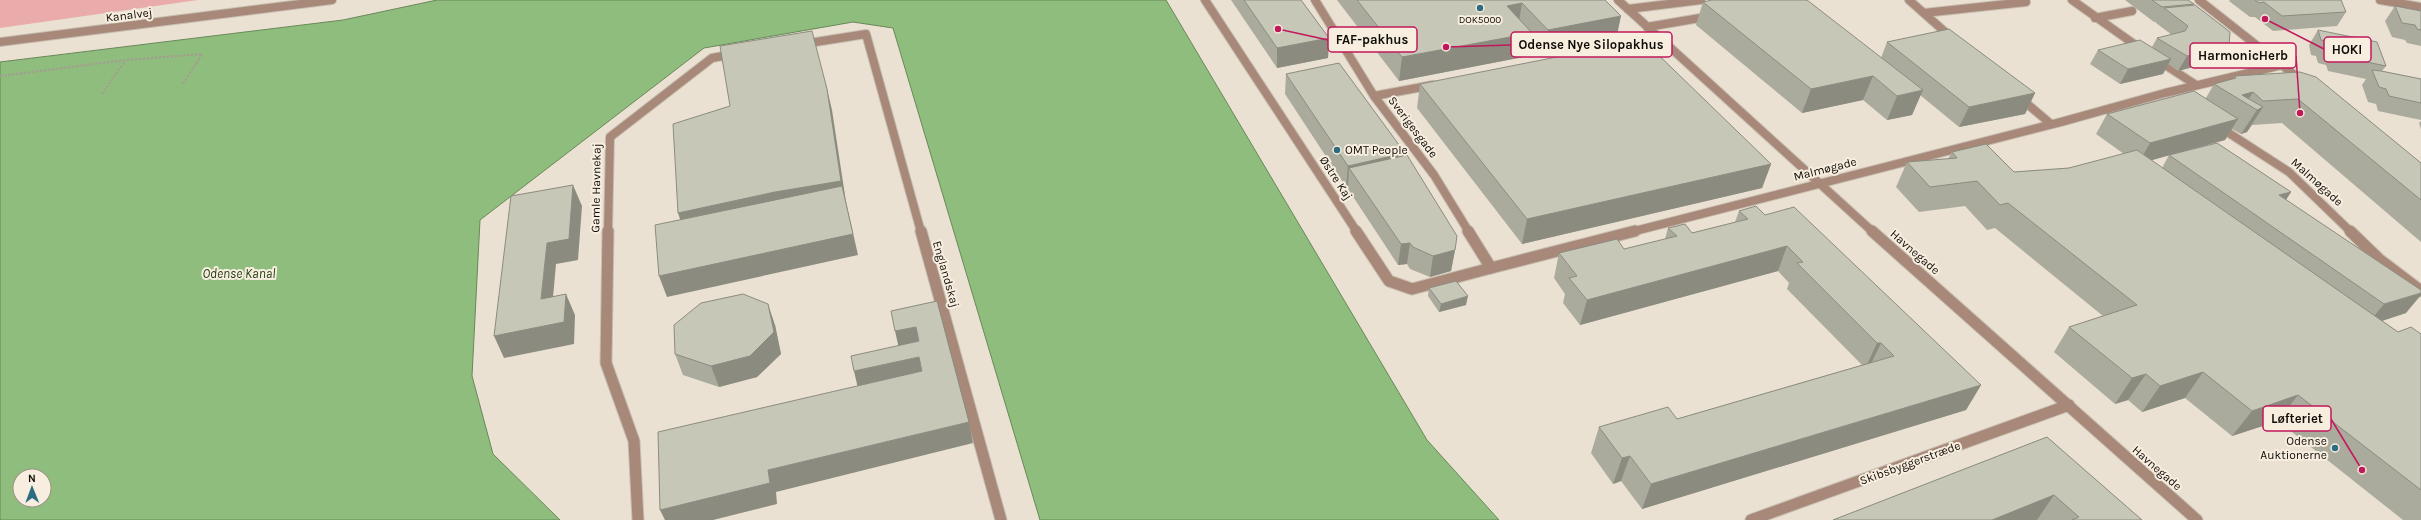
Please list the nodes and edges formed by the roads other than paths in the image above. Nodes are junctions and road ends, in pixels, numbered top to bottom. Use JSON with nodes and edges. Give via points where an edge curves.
{"nodes":[{"id":1,"x":332,"y":0,"type":"edge"},
{"id":2,"x":1205,"y":0,"type":"edge"},
{"id":3,"x":1315,"y":0,"type":"edge"},
{"id":4,"x":1618,"y":0,"type":"edge"},
{"id":5,"x":1701,"y":0,"type":"edge"},
{"id":6,"x":1909,"y":0,"type":"edge"},
{"id":7,"x":2023,"y":0,"type":"edge"},
{"id":8,"x":2072,"y":0,"type":"edge"},
{"id":9,"x":2200,"y":0,"type":"edge"},
{"id":10,"x":2380,"y":0,"type":"edge"},
{"id":11,"x":2421,"y":7,"type":"edge"},
{"id":12,"x":1628,"y":10,"type":"junction"},
{"id":13,"x":2132,"y":11,"type":"dead end"},
{"id":14,"x":1924,"y":13,"type":"junction"},
{"id":15,"x":1722,"y":15,"type":"edge"},
{"id":16,"x":2095,"y":18,"type":"junction"},
{"id":17,"x":1647,"y":27,"type":"junction"},
{"id":18,"x":0,"y":42,"type":"edge"},
{"id":19,"x":1958,"y":43,"type":"edge"},
{"id":20,"x":1665,"y":44,"type":"junction"},
{"id":21,"x":789,"y":46,"type":"edge"},
{"id":22,"x":1626,"y":51,"type":"edge"},
{"id":23,"x":743,"y":53,"type":"edge"},
{"id":24,"x":2282,"y":65,"type":"junction"},
{"id":25,"x":1445,"y":83,"type":"edge"},
{"id":26,"x":2196,"y":85,"type":"junction"},
{"id":27,"x":2312,"y":89,"type":"edge"},
{"id":28,"x":2015,"y":93,"type":"edge"},
{"id":29,"x":2166,"y":93,"type":"junction"},
{"id":30,"x":1374,"y":96,"type":"junction"},
{"id":31,"x":2178,"y":101,"type":"edge"},
{"id":32,"x":2211,"y":122,"type":"edge"},
{"id":33,"x":2051,"y":124,"type":"junction"},
{"id":34,"x":1819,"y":184,"type":"junction"},
{"id":35,"x":1491,"y":268,"type":"junction"},
{"id":36,"x":2421,"y":291,"type":"edge"},
{"id":37,"x":2069,"y":405,"type":"junction"},
{"id":38,"x":638,"y":520,"type":"edge"},
{"id":39,"x":1001,"y":520,"type":"edge"},
{"id":40,"x":1751,"y":520,"type":"edge"},
{"id":41,"x":2197,"y":520,"type":"edge"}],
"edges":[{"from":1,"to":18,"type":"street","name":"Kanalvej"},
{"from":2,"to":35,"type":"street","name":"Østre Kaj","via":[[1389,281],[1412,289]]},
{"from":3,"to":30,"type":"street","name":"Sverigesgade"},
{"from":4,"to":12,"type":"street","name":"Havnegade"},
{"from":5,"to":12,"type":"street"},
{"from":6,"to":14,"type":"street"},
{"from":7,"to":14,"type":"street","via":[[2026,2]]},
{"from":8,"to":16,"type":"street"},
{"from":9,"to":24,"type":"street"},
{"from":10,"to":11,"type":"street"},
{"from":12,"to":17,"type":"street","name":"Havnegade"},
{"from":13,"to":16,"type":"street"},
{"from":14,"to":19,"type":"street"},
{"from":15,"to":17,"type":"street"},
{"from":16,"to":26,"type":"street"},
{"from":17,"to":20,"type":"street","name":"Havnegade"},
{"from":20,"to":22,"type":"street"},
{"from":20,"to":34,"type":"street","name":"Havnegade"},
{"from":21,"to":39,"type":"street","name":"Englandskaj","via":[[866,34]]},
{"from":23,"to":38,"type":"street","name":"Gamle Havnekaj","via":[[712,58],[610,137],[606,363],[634,441]]},
{"from":24,"to":26,"type":"street","name":"Malmøgade"},
{"from":24,"to":27,"type":"street"},
{"from":25,"to":30,"type":"street"},
{"from":26,"to":29,"type":"street","name":"Malmøgade"},
{"from":28,"to":33,"type":"street"},
{"from":29,"to":31,"type":"street"},
{"from":29,"to":33,"type":"street","name":"Malmøgade"},
{"from":30,"to":35,"type":"street","name":"Sverigesgade","via":[[1434,175]]},
{"from":32,"to":36,"type":"street","name":"Malmøgade","via":[[2289,172],[2379,259]]},
{"from":33,"to":34,"type":"street","name":"Malmøgade"},
{"from":34,"to":35,"type":"street","name":"Malmøgade"},
{"from":34,"to":37,"type":"street","name":"Havnegade"},
{"from":37,"to":40,"type":"street","name":"Skibsbyggerstræde"},
{"from":37,"to":41,"type":"street","name":"Havnegade"}]}
